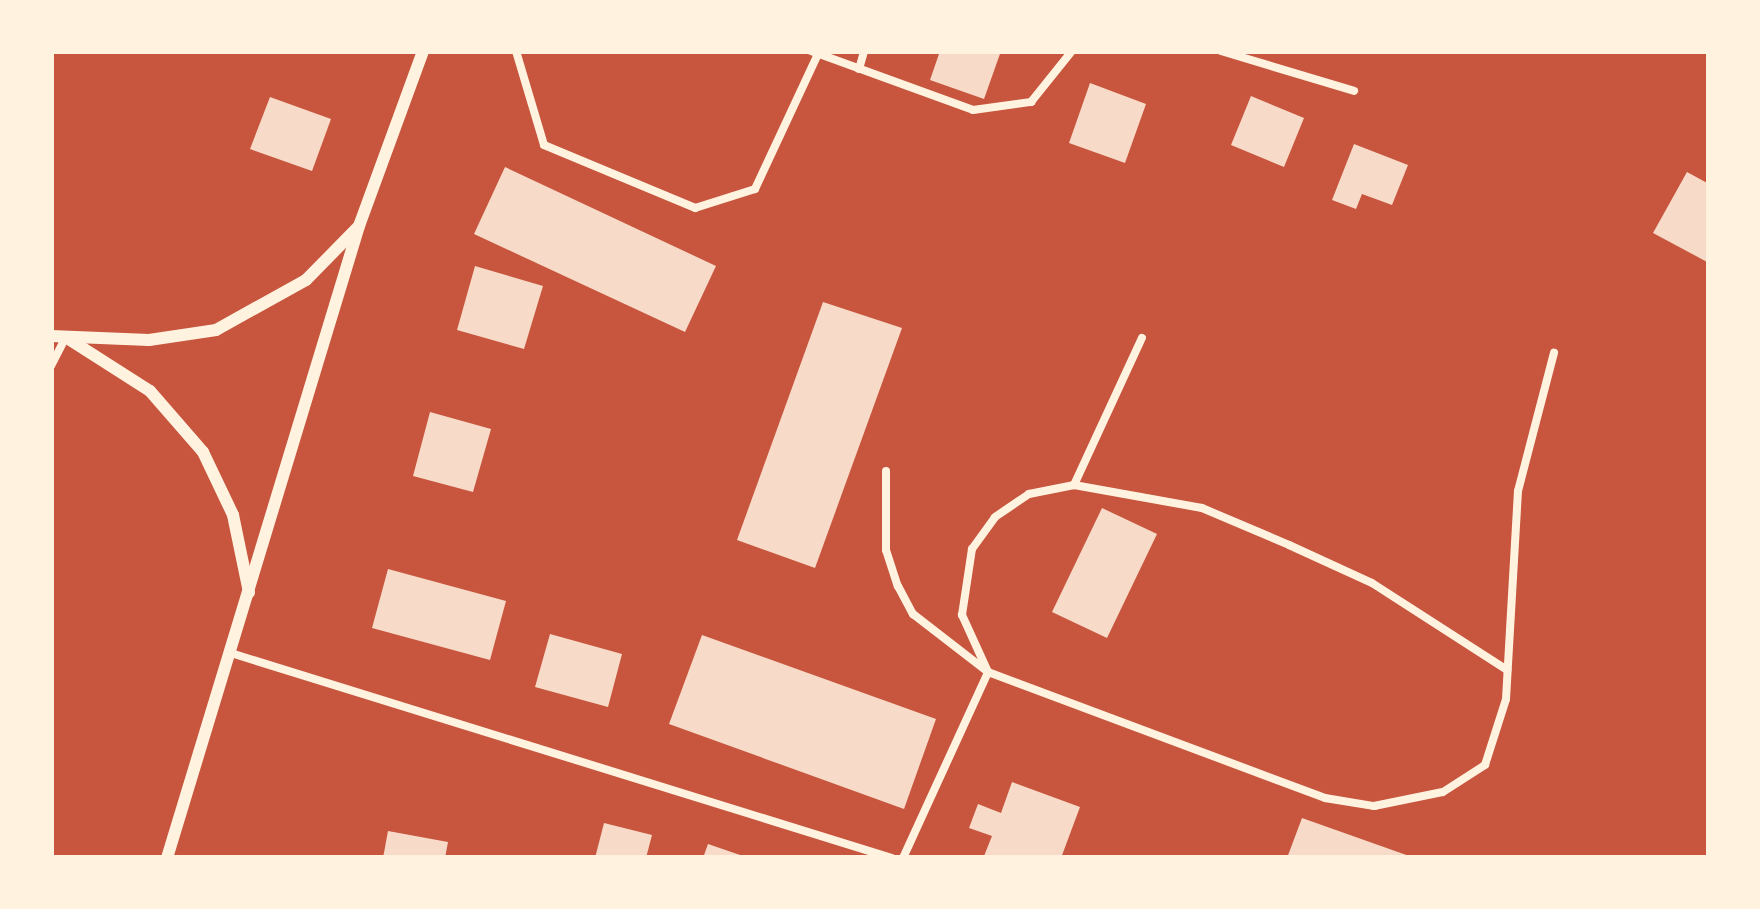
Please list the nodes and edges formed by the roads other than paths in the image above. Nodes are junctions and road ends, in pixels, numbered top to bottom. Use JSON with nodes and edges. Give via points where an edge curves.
{"nodes":[{"id":1,"x":423,"y":51,"type":"edge"},
{"id":2,"x":516,"y":51,"type":"edge"},
{"id":3,"x":864,"y":51,"type":"edge"},
{"id":4,"x":1072,"y":51,"type":"edge"},
{"id":5,"x":1221,"y":51,"type":"edge"},
{"id":6,"x":814,"y":52,"type":"edge"},
{"id":7,"x":859,"y":69,"type":"junction"},
{"id":8,"x":1354,"y":91,"type":"dead end"},
{"id":9,"x":359,"y":226,"type":"junction"},
{"id":10,"x":58,"y":337,"type":"edge"},
{"id":11,"x":1142,"y":338,"type":"dead end"},
{"id":12,"x":1554,"y":352,"type":"dead end"},
{"id":13,"x":51,"y":366,"type":"edge"},
{"id":14,"x":886,"y":471,"type":"dead end"},
{"id":15,"x":1074,"y":485,"type":"junction"},
{"id":16,"x":250,"y":596,"type":"junction"},
{"id":17,"x":234,"y":655,"type":"junction"},
{"id":18,"x":1507,"y":670,"type":"junction"},
{"id":19,"x":988,"y":672,"type":"junction"},
{"id":20,"x":869,"y":854,"type":"edge"},
{"id":21,"x":167,"y":858,"type":"edge"},
{"id":22,"x":892,"y":858,"type":"edge"},
{"id":23,"x":903,"y":858,"type":"edge"}],
"edges":[{"from":1,"to":9,"type":"street"},
{"from":2,"to":6,"type":"lane","via":[[544,146],[695,208],[755,189]]},
{"from":3,"to":7,"type":"lane"},
{"from":4,"to":7,"type":"lane","via":[[1053,82],[1011,109],[973,110]]},
{"from":5,"to":8,"type":"lane"},
{"from":6,"to":7,"type":"lane"},
{"from":9,"to":10,"type":"street","via":[[306,280],[216,330],[149,340]]},
{"from":9,"to":16,"type":"street"},
{"from":10,"to":13,"type":"lane"},
{"from":10,"to":16,"type":"street","via":[[150,391],[203,452],[233,515]]},
{"from":11,"to":15,"type":"lane"},
{"from":12,"to":18,"type":"lane","via":[[1518,491]]},
{"from":14,"to":19,"type":"lane","via":[[884,531],[898,586],[913,614]]},
{"from":15,"to":18,"type":"lane","via":[[1202,508],[1289,544],[1372,583]]},
{"from":15,"to":19,"type":"lane","via":[[1029,494],[994,517],[972,550],[962,616]]},
{"from":16,"to":17,"type":"street"},
{"from":17,"to":20,"type":"lane"},
{"from":17,"to":21,"type":"street"},
{"from":18,"to":19,"type":"lane","via":[[1485,765],[1443,793],[1375,806],[1325,798]]},
{"from":19,"to":23,"type":"lane"},
{"from":20,"to":22,"type":"lane"}]}
